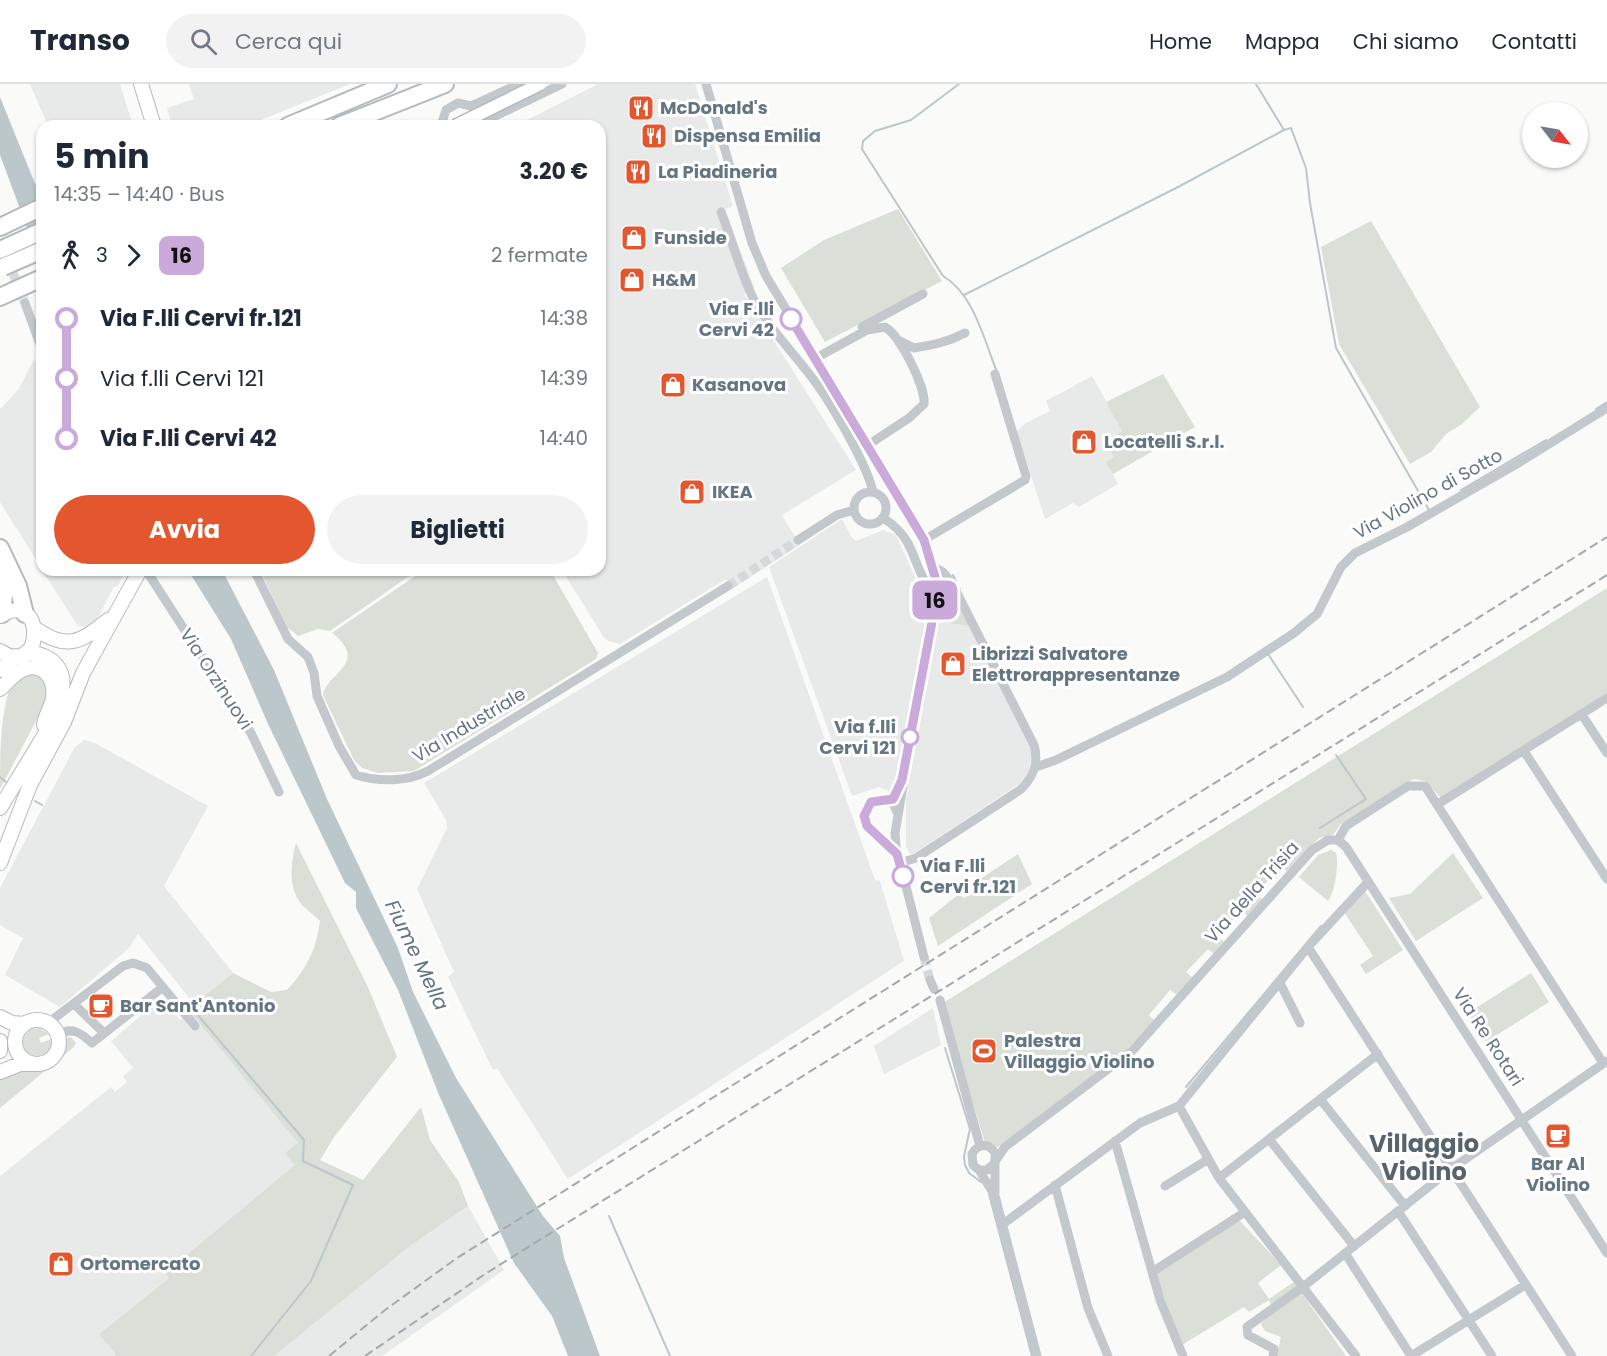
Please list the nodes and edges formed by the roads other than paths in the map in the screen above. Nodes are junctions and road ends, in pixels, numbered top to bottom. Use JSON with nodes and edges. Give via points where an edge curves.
{"nodes":[{"id":1,"x":141,"y":84,"type":"edge"},
{"id":2,"x":388,"y":84,"type":"edge"},
{"id":3,"x":445,"y":84,"type":"edge"},
{"id":4,"x":519,"y":84,"type":"edge"},
{"id":5,"x":540,"y":84,"type":"edge"},
{"id":6,"x":561,"y":84,"type":"edge"},
{"id":7,"x":706,"y":84,"type":"edge"},
{"id":8,"x":471,"y":106,"type":"junction"},
{"id":9,"x":152,"y":120,"type":"edge"},
{"id":10,"x":302,"y":120,"type":"edge"},
{"id":11,"x":354,"y":120,"type":"edge"},
{"id":12,"x":440,"y":120,"type":"edge"},
{"id":13,"x":467,"y":120,"type":"edge"},
{"id":14,"x":480,"y":120,"type":"edge"},
{"id":15,"x":487,"y":120,"type":"edge"},
{"id":16,"x":36,"y":210,"type":"edge"},
{"id":17,"x":721,"y":212,"type":"dead end"},
{"id":18,"x":0,"y":227,"type":"edge"},
{"id":19,"x":36,"y":234,"type":"edge"},
{"id":20,"x":0,"y":250,"type":"edge"},
{"id":21,"x":36,"y":252,"type":"edge"},
{"id":22,"x":1,"y":267,"type":"edge"},
{"id":23,"x":36,"y":281,"type":"edge"},
{"id":24,"x":923,"y":294,"type":"dead end"},
{"id":25,"x":8,"y":297,"type":"edge"},
{"id":26,"x":965,"y":333,"type":"dead end"},
{"id":27,"x":898,"y":340,"type":"junction"},
{"id":28,"x":36,"y":341,"type":"edge"},
{"id":29,"x":814,"y":356,"type":"junction"},
{"id":30,"x":994,"y":374,"type":"dead end"},
{"id":31,"x":1607,"y":408,"type":"edge"},
{"id":32,"x":868,"y":445,"type":"junction"},
{"id":33,"x":873,"y":492,"type":"junction"},
{"id":34,"x":854,"y":510,"type":"junction"},
{"id":35,"x":883,"y":518,"type":"junction"},
{"id":36,"x":798,"y":540,"type":"tunnel mouth"},
{"id":37,"x":924,"y":540,"type":"junction"},
{"id":38,"x":0,"y":548,"type":"edge"},
{"id":39,"x":7,"y":564,"type":"junction"},
{"id":40,"x":933,"y":566,"type":"junction"},
{"id":41,"x":136,"y":576,"type":"edge"},
{"id":42,"x":150,"y":576,"type":"edge"},
{"id":43,"x":257,"y":576,"type":"edge"},
{"id":44,"x":728,"y":585,"type":"tunnel mouth"},
{"id":45,"x":935,"y":590,"type":"junction"},
{"id":46,"x":25,"y":614,"type":"junction"},
{"id":47,"x":1,"y":615,"type":"edge"},
{"id":48,"x":112,"y":616,"type":"junction"},
{"id":49,"x":36,"y":629,"type":"junction"},
{"id":50,"x":0,"y":651,"type":"edge"},
{"id":51,"x":20,"y":654,"type":"junction"},
{"id":52,"x":0,"y":670,"type":"edge"},
{"id":53,"x":83,"y":673,"type":"junction"},
{"id":54,"x":0,"y":689,"type":"edge"},
{"id":55,"x":1607,"y":698,"type":"edge"},
{"id":56,"x":1582,"y":716,"type":"junction"},
{"id":57,"x":43,"y":736,"type":"junction"},
{"id":58,"x":1524,"y":751,"type":"junction"},
{"id":59,"x":1607,"y":753,"type":"edge"},
{"id":60,"x":1036,"y":767,"type":"junction"},
{"id":61,"x":902,"y":780,"type":"junction"},
{"id":62,"x":279,"y":792,"type":"dead end"},
{"id":63,"x":889,"y":801,"type":"junction"},
{"id":64,"x":1438,"y":804,"type":"junction"},
{"id":65,"x":0,"y":808,"type":"edge"},
{"id":66,"x":898,"y":815,"type":"junction"},
{"id":67,"x":895,"y":825,"type":"junction"},
{"id":68,"x":876,"y":833,"type":"junction"},
{"id":69,"x":1338,"y":840,"type":"junction"},
{"id":70,"x":899,"y":859,"type":"junction"},
{"id":71,"x":0,"y":863,"type":"edge"},
{"id":72,"x":1607,"y":879,"type":"edge"},
{"id":73,"x":1368,"y":882,"type":"junction"},
{"id":74,"x":1308,"y":947,"type":"junction"},
{"id":75,"x":924,"y":957,"type":"tunnel mouth"},
{"id":76,"x":1280,"y":983,"type":"junction"},
{"id":77,"x":163,"y":987,"type":"junction"},
{"id":78,"x":940,"y":1000,"type":"dead end"},
{"id":79,"x":75,"y":1005,"type":"junction"},
{"id":80,"x":0,"y":1017,"type":"edge"},
{"id":81,"x":48,"y":1023,"type":"junction"},
{"id":82,"x":1300,"y":1023,"type":"dead end"},
{"id":83,"x":25,"y":1024,"type":"junction"},
{"id":84,"x":0,"y":1025,"type":"edge"},
{"id":85,"x":195,"y":1026,"type":"dead end"},
{"id":86,"x":104,"y":1034,"type":"junction"},
{"id":87,"x":58,"y":1035,"type":"junction"},
{"id":88,"x":0,"y":1041,"type":"edge"},
{"id":89,"x":16,"y":1042,"type":"junction"},
{"id":90,"x":0,"y":1051,"type":"edge"},
{"id":91,"x":1378,"y":1054,"type":"junction"},
{"id":92,"x":1605,"y":1062,"type":"edge"},
{"id":93,"x":33,"y":1064,"type":"junction"},
{"id":94,"x":0,"y":1065,"type":"edge"},
{"id":95,"x":0,"y":1072,"type":"edge"},
{"id":96,"x":1320,"y":1100,"type":"junction"},
{"id":97,"x":1179,"y":1106,"type":"junction"},
{"id":98,"x":1523,"y":1121,"type":"junction"},
{"id":99,"x":1269,"y":1139,"type":"junction"},
{"id":100,"x":1114,"y":1141,"type":"junction"},
{"id":101,"x":980,"y":1146,"type":"junction"},
{"id":102,"x":1005,"y":1148,"type":"junction"},
{"id":103,"x":993,"y":1149,"type":"junction"},
{"id":104,"x":1207,"y":1160,"type":"junction"},
{"id":105,"x":995,"y":1162,"type":"junction"},
{"id":106,"x":1452,"y":1169,"type":"junction"},
{"id":107,"x":980,"y":1170,"type":"junction"},
{"id":108,"x":1219,"y":1178,"type":"junction"},
{"id":109,"x":1054,"y":1185,"type":"junction"},
{"id":110,"x":1165,"y":1186,"type":"dead end"},
{"id":111,"x":995,"y":1196,"type":"junction"},
{"id":112,"x":1402,"y":1209,"type":"junction"},
{"id":113,"x":1245,"y":1212,"type":"junction"},
{"id":114,"x":1003,"y":1224,"type":"junction"},
{"id":115,"x":1604,"y":1240,"type":"edge"},
{"id":116,"x":1354,"y":1246,"type":"junction"},
{"id":117,"x":1345,"y":1253,"type":"junction"},
{"id":118,"x":1607,"y":1253,"type":"edge"},
{"id":119,"x":1152,"y":1272,"type":"junction"},
{"id":120,"x":1526,"y":1285,"type":"junction"},
{"id":121,"x":1304,"y":1286,"type":"junction"},
{"id":122,"x":1469,"y":1320,"type":"junction"},
{"id":123,"x":1037,"y":1356,"type":"edge"},
{"id":124,"x":1108,"y":1356,"type":"edge"},
{"id":125,"x":1183,"y":1356,"type":"edge"},
{"id":126,"x":1273,"y":1356,"type":"edge"},
{"id":127,"x":1356,"y":1356,"type":"edge"},
{"id":128,"x":1411,"y":1356,"type":"edge"},
{"id":129,"x":1492,"y":1356,"type":"edge"},
{"id":130,"x":1572,"y":1356,"type":"edge"}],
"edges":[{"from":1,"to":9,"type":"main road"},
{"from":2,"to":10,"type":"highway"},
{"from":3,"to":11,"type":"highway"},
{"from":4,"to":8,"type":"street"},
{"from":5,"to":13,"type":"street","bridge":true},
{"from":6,"to":15,"type":"street"},
{"from":7,"to":29,"type":"street","via":[[752,243],[766,276]]},
{"from":8,"to":12,"type":"street","via":[[451,105]]},
{"from":8,"to":14,"type":"street"},
{"from":16,"to":18,"type":"highway"},
{"from":17,"to":33,"type":"street","via":[[753,298],[785,346],[812,377],[861,461]]},
{"from":19,"to":20,"type":"highway","bridge":true},
{"from":21,"to":22,"type":"highway","bridge":true},
{"from":23,"to":25,"type":"highway","bridge":true},
{"from":24,"to":29,"type":"street"},
{"from":25,"to":28,"type":"street"},
{"from":26,"to":27,"type":"street","via":[[944,344],[914,348]]},
{"from":27,"to":29,"type":"street","via":[[885,327],[871,328]]},
{"from":27,"to":32,"type":"street","via":[[922,387],[924,404]]},
{"from":29,"to":32,"type":"street"},
{"from":30,"to":37,"type":"street","via":[[1025,480]]},
{"from":31,"to":60,"type":"street","name":"Via Violino di Sotto","via":[[1510,468],[1355,553],[1341,567],[1325,603],[1307,623],[1227,677]]},
{"from":32,"to":37,"type":"street"},
{"from":33,"to":34,"type":"street","via":[[859,497]]},
{"from":33,"to":35,"type":"street","via":[[885,502]]},
{"from":34,"to":35,"type":"street","via":[[867,524],[876,524]]},
{"from":34,"to":36,"type":"street","via":[[837,515]]},
{"from":35,"to":45,"type":"street","via":[[908,539],[924,580]]},
{"from":37,"to":40,"type":"street"},
{"from":38,"to":39,"type":"highway"},
{"from":39,"to":46,"type":"highway"},
{"from":39,"to":47,"type":"highway"},
{"from":40,"to":45,"type":"street"},
{"from":40,"to":60,"type":"street","via":[[952,583],[1034,745]]},
{"from":41,"to":48,"type":"main road"},
{"from":42,"to":62,"type":"street","name":"Via Orzinuovi","via":[[251,733]]},
{"from":43,"to":44,"type":"street","name":"Via Industriale","via":[[288,639],[308,657],[317,696],[356,775],[383,780],[428,771]]},
{"from":45,"to":61,"type":"street"},
{"from":46,"to":47,"type":"main road","via":[[13,611]]},
{"from":46,"to":49,"type":"main road"},
{"from":48,"to":49,"type":"main road","via":[[74,642],[54,640]]},
{"from":48,"to":53,"type":"main road"},
{"from":49,"to":51,"type":"main road","via":[[34,643]]},
{"from":50,"to":51,"type":"main road"},
{"from":51,"to":52,"type":"main road"},
{"from":51,"to":57,"type":"main road","via":[[45,655],[61,677],[62,694]]},
{"from":53,"to":57,"type":"main road"},
{"from":53,"to":71,"type":"main road","via":[[64,722],[30,786]]},
{"from":54,"to":57,"type":"main road","via":[[27,667],[40,668],[49,675],[53,697],[44,718]]},
{"from":55,"to":56,"type":"street"},
{"from":56,"to":58,"type":"street"},
{"from":56,"to":59,"type":"street"},
{"from":57,"to":65,"type":"main road"},
{"from":58,"to":64,"type":"street"},
{"from":58,"to":72,"type":"street"},
{"from":60,"to":70,"type":"street","via":[[1020,790],[916,858]]},
{"from":61,"to":63,"type":"street"},
{"from":61,"to":66,"type":"street"},
{"from":63,"to":66,"type":"street"},
{"from":63,"to":68,"type":"street","via":[[876,800],[865,811],[867,826]]},
{"from":64,"to":69,"type":"street","name":"Via della Trisia","via":[[1425,786],[1408,786],[1346,826]]},
{"from":64,"to":92,"type":"street","name":"Via della Trisia"},
{"from":66,"to":67,"type":"street"},
{"from":67,"to":68,"type":"street","via":[[887,832]]},
{"from":67,"to":70,"type":"street"},
{"from":68,"to":70,"type":"street"},
{"from":69,"to":73,"type":"street","name":"Via Re Rotari"},
{"from":69,"to":102,"type":"street","name":"Via della Trisia","via":[[1322,842],[1312,849],[1122,1061]]},
{"from":70,"to":75,"type":"street"},
{"from":73,"to":74,"type":"street"},
{"from":73,"to":98,"type":"street","name":"Via Re Rotari"},
{"from":74,"to":76,"type":"street"},
{"from":74,"to":91,"type":"street"},
{"from":76,"to":82,"type":"street"},
{"from":76,"to":97,"type":"street"},
{"from":77,"to":79,"type":"street","via":[[147,968],[133,963],[123,966]]},
{"from":77,"to":85,"type":"street"},
{"from":77,"to":86,"type":"street"},
{"from":78,"to":101,"type":"street"},
{"from":79,"to":81,"type":"street"},
{"from":79,"to":86,"type":"street"},
{"from":80,"to":83,"type":"main road"},
{"from":81,"to":83,"type":"main road","via":[[36,1020]]},
{"from":81,"to":87,"type":"main road"},
{"from":83,"to":89,"type":"main road"},
{"from":84,"to":89,"type":"main road"},
{"from":86,"to":87,"type":"street","via":[[92,1043],[74,1030]]},
{"from":87,"to":93,"type":"main road","via":[[54,1057]]},
{"from":88,"to":90,"type":"main road"},
{"from":89,"to":93,"type":"main road","via":[[21,1058]]},
{"from":89,"to":94,"type":"main road"},
{"from":91,"to":96,"type":"street"},
{"from":91,"to":106,"type":"street"},
{"from":92,"to":98,"type":"street"},
{"from":93,"to":95,"type":"main road","via":[[20,1064]]},
{"from":96,"to":99,"type":"street"},
{"from":96,"to":112,"type":"street"},
{"from":97,"to":100,"type":"street","via":[[1140,1123]]},
{"from":97,"to":104,"type":"street"},
{"from":98,"to":106,"type":"street"},
{"from":98,"to":115,"type":"street","name":"Via Re Rotari"},
{"from":99,"to":108,"type":"street"},
{"from":99,"to":116,"type":"street"},
{"from":100,"to":109,"type":"street"},
{"from":100,"to":119,"type":"street"},
{"from":101,"to":103,"type":"street"},
{"from":101,"to":107,"type":"street","via":[[971,1158]]},
{"from":102,"to":103,"type":"street"},
{"from":102,"to":105,"type":"street","name":"Via della Trisia"},
{"from":103,"to":105,"type":"street"},
{"from":104,"to":108,"type":"street"},
{"from":104,"to":110,"type":"street"},
{"from":105,"to":107,"type":"street","via":[[987,1170]]},
{"from":105,"to":111,"type":"street"},
{"from":106,"to":112,"type":"street"},
{"from":106,"to":120,"type":"street"},
{"from":107,"to":111,"type":"street"},
{"from":108,"to":113,"type":"street"},
{"from":109,"to":114,"type":"street"},
{"from":109,"to":124,"type":"street","via":[[1088,1308]]},
{"from":111,"to":114,"type":"street"},
{"from":112,"to":116,"type":"street"},
{"from":112,"to":122,"type":"street"},
{"from":113,"to":119,"type":"street"},
{"from":113,"to":121,"type":"street"},
{"from":114,"to":123,"type":"street"},
{"from":115,"to":118,"type":"street","name":"Via Re Rotari"},
{"from":116,"to":117,"type":"street"},
{"from":117,"to":121,"type":"street"},
{"from":117,"to":128,"type":"street"},
{"from":119,"to":125,"type":"street"},
{"from":120,"to":122,"type":"street"},
{"from":120,"to":130,"type":"street"},
{"from":121,"to":126,"type":"street","via":[[1247,1327],[1248,1335],[1271,1347]]},
{"from":121,"to":127,"type":"street"},
{"from":122,"to":128,"type":"street"},
{"from":122,"to":129,"type":"street"}]}
